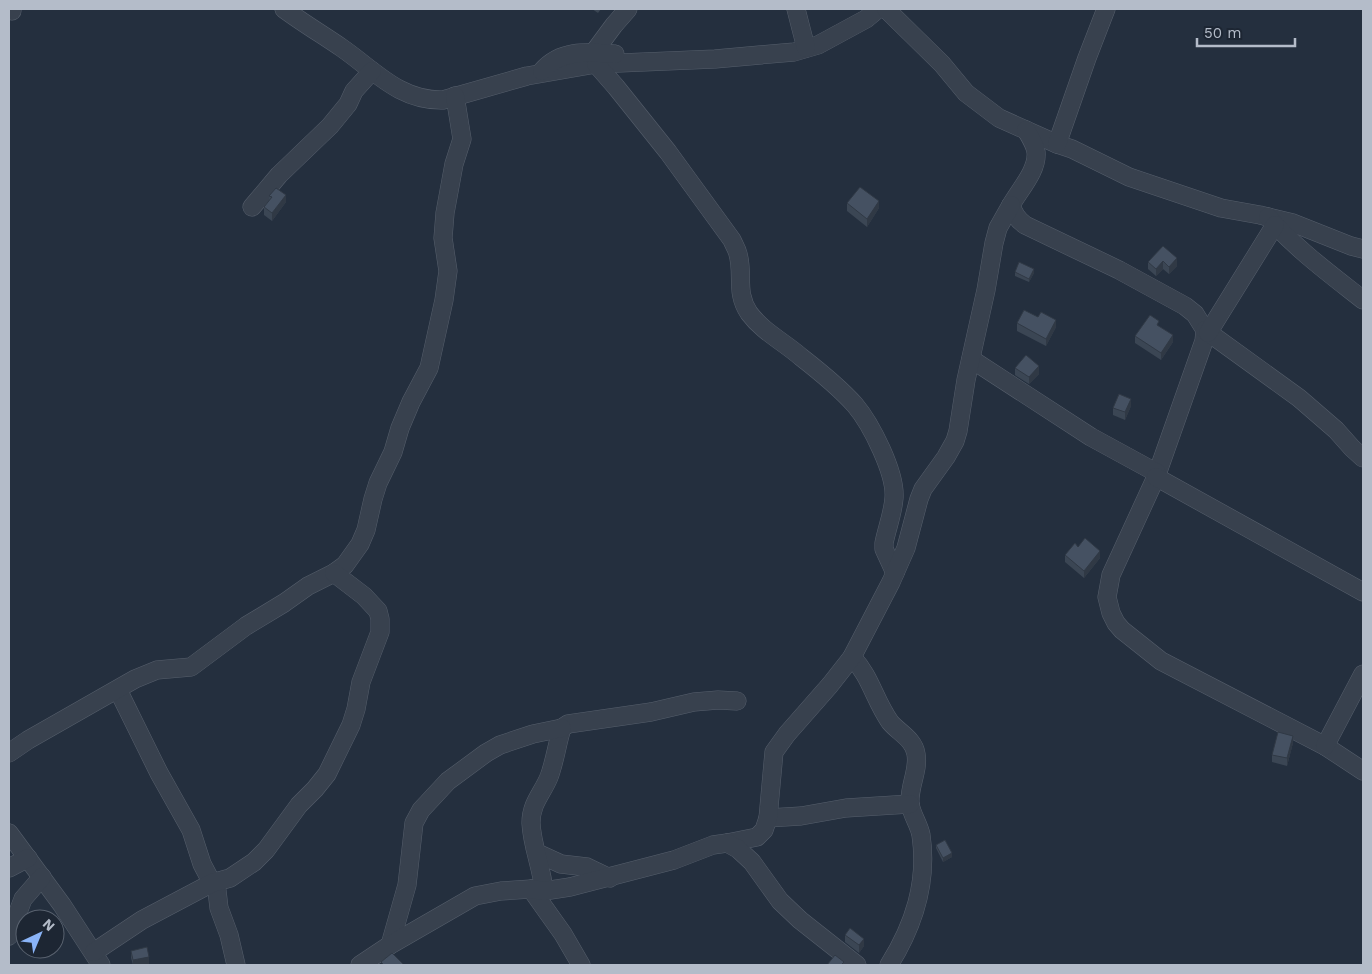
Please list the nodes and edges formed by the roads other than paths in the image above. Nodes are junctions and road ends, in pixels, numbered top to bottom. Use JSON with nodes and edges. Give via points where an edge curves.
{"nodes":[{"id":1,"x":284,"y":9,"type":"edge"},
{"id":2,"x":796,"y":9,"type":"edge"},
{"id":3,"x":878,"y":9,"type":"edge"},
{"id":4,"x":886,"y":9,"type":"edge"},
{"id":5,"x":1106,"y":9,"type":"edge"},
{"id":6,"x":625,"y":10,"type":"edge"},
{"id":7,"x":806,"y":48,"type":"junction"},
{"id":8,"x":595,"y":58,"type":"junction"},
{"id":9,"x":372,"y":71,"type":"junction"},
{"id":10,"x":455,"y":96,"type":"junction"},
{"id":11,"x":1026,"y":130,"type":"junction"},
{"id":12,"x":1058,"y":144,"type":"junction"},
{"id":13,"x":1011,"y":205,"type":"junction"},
{"id":14,"x":252,"y":207,"type":"dead end"},
{"id":15,"x":1271,"y":221,"type":"junction"},
{"id":16,"x":1363,"y":249,"type":"edge"},
{"id":17,"x":1363,"y":300,"type":"edge"},
{"id":18,"x":1206,"y":332,"type":"junction"},
{"id":19,"x":971,"y":359,"type":"junction"},
{"id":20,"x":1363,"y":458,"type":"edge"},
{"id":21,"x":1157,"y":475,"type":"junction"},
{"id":22,"x":334,"y":573,"type":"junction"},
{"id":23,"x":895,"y":573,"type":"junction"},
{"id":24,"x":1363,"y":592,"type":"edge"},
{"id":25,"x":852,"y":657,"type":"junction"},
{"id":26,"x":1363,"y":674,"type":"edge"},
{"id":27,"x":118,"y":690,"type":"junction"},
{"id":28,"x":737,"y":701,"type":"dead end"},
{"id":29,"x":562,"y":728,"type":"junction"},
{"id":30,"x":1325,"y":746,"type":"junction"},
{"id":31,"x":9,"y":753,"type":"edge"},
{"id":32,"x":1363,"y":771,"type":"edge"},
{"id":33,"x":910,"y":804,"type":"junction"},
{"id":34,"x":768,"y":818,"type":"junction"},
{"id":35,"x":9,"y":832,"type":"edge"},
{"id":36,"x":757,"y":837,"type":"junction"},
{"id":37,"x":727,"y":843,"type":"junction"},
{"id":38,"x":537,"y":854,"type":"junction"},
{"id":39,"x":28,"y":858,"type":"junction"},
{"id":40,"x":752,"y":862,"type":"junction"},
{"id":41,"x":9,"y":868,"type":"edge"},
{"id":42,"x":42,"y":877,"type":"junction"},
{"id":43,"x":610,"y":878,"type":"junction"},
{"id":44,"x":214,"y":883,"type":"junction"},
{"id":45,"x":537,"y":890,"type":"junction"},
{"id":46,"x":9,"y":936,"type":"edge"},
{"id":47,"x":390,"y":945,"type":"junction"},
{"id":48,"x":97,"y":959,"type":"edge"},
{"id":49,"x":236,"y":965,"type":"edge"},
{"id":50,"x":360,"y":965,"type":"edge"},
{"id":51,"x":581,"y":965,"type":"edge"},
{"id":52,"x":857,"y":965,"type":"edge"},
{"id":53,"x":889,"y":965,"type":"edge"}],
"edges":[{"from":1,"to":9,"type":"street"},
{"from":2,"to":7,"type":"street"},
{"from":3,"to":7,"type":"street","via":[[818,45]]},
{"from":4,"to":11,"type":"street","via":[[942,64],[966,93],[999,118]]},
{"from":5,"to":12,"type":"street"},
{"from":6,"to":8,"type":"street"},
{"from":7,"to":8,"type":"street","via":[[780,54],[714,59]]},
{"from":8,"to":10,"type":"street"},
{"from":8,"to":23,"type":"street","via":[[732,240],[740,263],[740,293],[748,312],[759,325],[832,383],[855,406],[868,426],[892,478],[894,498],[884,549]]},
{"from":9,"to":10,"type":"street","via":[[400,90],[423,99],[443,100]]},
{"from":9,"to":14,"type":"street","via":[[330,126],[279,175]]},
{"from":10,"to":22,"type":"street","via":[[462,139],[445,213],[442,238],[448,271],[429,368],[411,402],[378,483],[364,536],[353,554]]},
{"from":11,"to":12,"type":"street"},
{"from":11,"to":13,"type":"street","via":[[1036,152],[1034,166]]},
{"from":12,"to":15,"type":"street","via":[[1129,177]]},
{"from":13,"to":18,"type":"street","via":[[1013,214],[1025,225],[1185,306],[1195,314]]},
{"from":13,"to":19,"type":"street","via":[[998,228]]},
{"from":15,"to":16,"type":"street","via":[[1293,223]]},
{"from":15,"to":17,"type":"street","via":[[1316,264]]},
{"from":15,"to":18,"type":"street"},
{"from":18,"to":20,"type":"street","via":[[1300,398]]},
{"from":18,"to":21,"type":"street"},
{"from":19,"to":21,"type":"street","via":[[1091,437]]},
{"from":19,"to":23,"type":"street","via":[[955,441],[923,489],[906,548]]},
{"from":21,"to":24,"type":"street"},
{"from":21,"to":30,"type":"street","via":[[1111,575],[1107,597],[1116,623],[1161,661]]},
{"from":22,"to":27,"type":"street","via":[[246,626],[192,667],[157,670]]},
{"from":22,"to":44,"type":"street","via":[[364,596],[378,611],[380,619],[379,638],[361,682],[351,725],[327,774],[266,850],[239,873]]},
{"from":23,"to":25,"type":"street"},
{"from":25,"to":33,"type":"street","via":[[863,669],[891,722],[911,742],[916,753]]},
{"from":25,"to":34,"type":"street","via":[[774,752]]},
{"from":26,"to":30,"type":"street"},
{"from":27,"to":31,"type":"street"},
{"from":27,"to":44,"type":"street","via":[[191,830],[202,864]]},
{"from":28,"to":29,"type":"street","via":[[694,702],[568,724]]},
{"from":29,"to":38,"type":"street","via":[[549,778],[532,813],[532,841]]},
{"from":29,"to":47,"type":"street","via":[[532,734],[486,753],[448,781],[421,810],[414,822],[407,885]]},
{"from":30,"to":32,"type":"street"},
{"from":33,"to":34,"type":"street"},
{"from":33,"to":53,"type":"street","via":[[923,851],[918,904]]},
{"from":34,"to":36,"type":"street","via":[[764,830]]},
{"from":35,"to":39,"type":"street"},
{"from":36,"to":37,"type":"street"},
{"from":36,"to":40,"type":"street","via":[[751,849]]},
{"from":37,"to":40,"type":"street"},
{"from":37,"to":43,"type":"street"},
{"from":38,"to":43,"type":"street","via":[[561,864],[587,867]]},
{"from":38,"to":45,"type":"street","via":[[542,873]]},
{"from":39,"to":41,"type":"street"},
{"from":39,"to":42,"type":"street"},
{"from":40,"to":52,"type":"street","via":[[780,901]]},
{"from":42,"to":46,"type":"street","via":[[23,899]]},
{"from":42,"to":48,"type":"street"},
{"from":43,"to":45,"type":"street"},
{"from":44,"to":48,"type":"street","via":[[142,920]]},
{"from":44,"to":49,"type":"street"},
{"from":45,"to":47,"type":"street","via":[[475,896]]},
{"from":45,"to":51,"type":"street"},
{"from":47,"to":50,"type":"street"}]}
